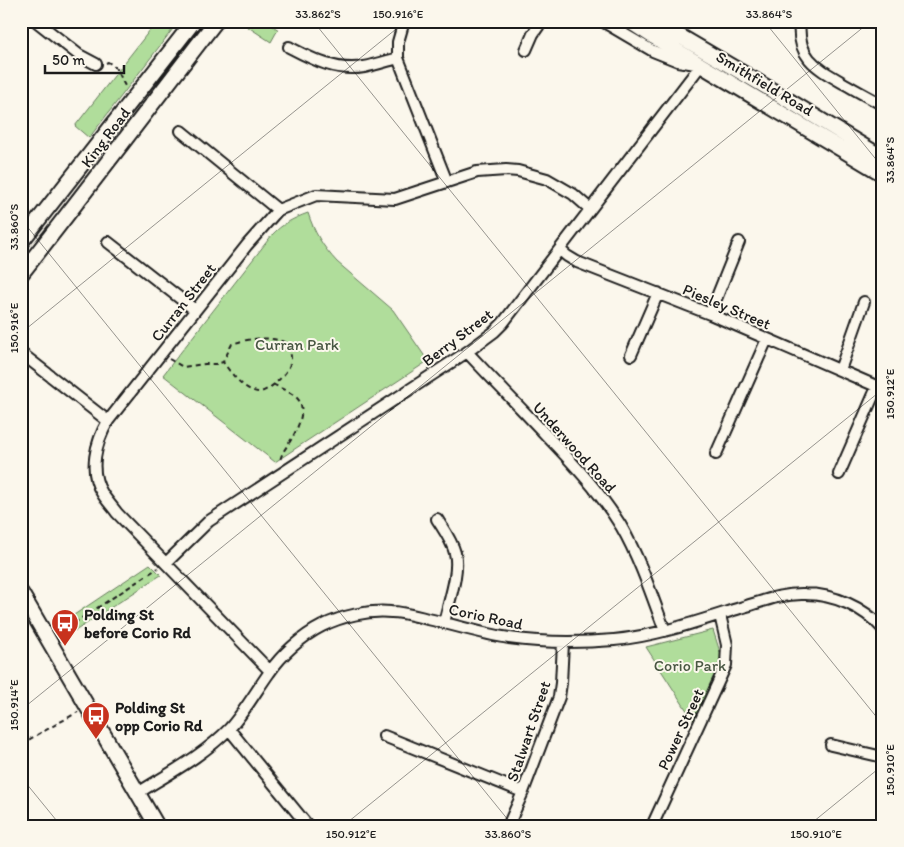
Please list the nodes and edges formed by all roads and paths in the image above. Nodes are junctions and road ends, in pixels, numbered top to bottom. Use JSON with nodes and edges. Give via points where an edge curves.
{"nodes":[{"id":1,"x":36,"y":21,"type":"edge"},
{"id":2,"x":194,"y":21,"type":"edge"},
{"id":3,"x":216,"y":21,"type":"edge"},
{"id":4,"x":404,"y":21,"type":"edge"},
{"id":5,"x":542,"y":21,"type":"edge"},
{"id":6,"x":602,"y":21,"type":"edge"},
{"id":7,"x":629,"y":21,"type":"edge"},
{"id":8,"x":642,"y":21,"type":"edge"},
{"id":9,"x":654,"y":21,"type":"edge"},
{"id":10,"x":800,"y":21,"type":"edge"},
{"id":11,"x":289,"y":47,"type":"dead end"},
{"id":12,"x":526,"y":50,"type":"dead end"},
{"id":13,"x":398,"y":58,"type":"junction"},
{"id":14,"x":96,"y":64,"type":"joint"},
{"id":15,"x":701,"y":65,"type":"junction"},
{"id":16,"x":128,"y":91,"type":"dead end"},
{"id":17,"x":793,"y":102,"type":"junction"},
{"id":18,"x":883,"y":105,"type":"edge"},
{"id":19,"x":181,"y":131,"type":"dead end"},
{"id":20,"x":883,"y":158,"type":"edge"},
{"id":21,"x":883,"y":174,"type":"edge"},
{"id":22,"x":447,"y":182,"type":"junction"},
{"id":23,"x":590,"y":209,"type":"junction"},
{"id":24,"x":278,"y":210,"type":"junction"},
{"id":25,"x":21,"y":242,"type":"edge"},
{"id":26,"x":108,"y":242,"type":"dead end"},
{"id":27,"x":739,"y":242,"type":"dead end"},
{"id":28,"x":560,"y":250,"type":"junction"},
{"id":29,"x":21,"y":274,"type":"edge"},
{"id":30,"x":658,"y":293,"type":"junction"},
{"id":31,"x":864,"y":302,"type":"dead end"},
{"id":32,"x":195,"y":310,"type":"junction"},
{"id":33,"x":710,"y":314,"type":"junction"},
{"id":34,"x":767,"y":340,"type":"junction"},
{"id":35,"x":467,"y":352,"type":"junction"},
{"id":36,"x":22,"y":353,"type":"edge"},
{"id":37,"x":161,"y":355,"type":"junction"},
{"id":38,"x":632,"y":355,"type":"dead end"},
{"id":39,"x":222,"y":362,"type":"junction"},
{"id":40,"x":840,"y":370,"type":"junction"},
{"id":41,"x":273,"y":384,"type":"junction"},
{"id":42,"x":880,"y":388,"type":"edge"},
{"id":43,"x":108,"y":420,"type":"junction"},
{"id":44,"x":716,"y":454,"type":"dead end"},
{"id":45,"x":280,"y":462,"type":"dead end"},
{"id":46,"x":840,"y":474,"type":"dead end"},
{"id":47,"x":437,"y":519,"type":"dead end"},
{"id":48,"x":166,"y":563,"type":"junction"},
{"id":49,"x":21,"y":593,"type":"edge"},
{"id":50,"x":720,"y":614,"type":"junction"},
{"id":51,"x":444,"y":622,"type":"junction"},
{"id":52,"x":883,"y":629,"type":"edge"},
{"id":53,"x":665,"y":631,"type":"junction"},
{"id":54,"x":59,"y":633,"type":"dead end"},
{"id":55,"x":563,"y":643,"type":"junction"},
{"id":56,"x":270,"y":671,"type":"junction"},
{"id":57,"x":75,"y":713,"type":"dead end"},
{"id":58,"x":229,"y":729,"type":"junction"},
{"id":59,"x":384,"y":736,"type":"dead end"},
{"id":60,"x":21,"y":744,"type":"edge"},
{"id":61,"x":831,"y":745,"type":"dead end"},
{"id":62,"x":883,"y":757,"type":"edge"},
{"id":63,"x":138,"y":792,"type":"junction"},
{"id":64,"x":522,"y":792,"type":"junction"},
{"id":65,"x":157,"y":826,"type":"edge"},
{"id":66,"x":308,"y":826,"type":"edge"},
{"id":67,"x":508,"y":826,"type":"edge"},
{"id":68,"x":652,"y":826,"type":"edge"}],
"edges":[{"from":1,"to":14,"type":"street","via":[[79,55]]},
{"from":2,"to":25,"type":"main road","name":"King Road"},
{"from":3,"to":29,"type":"main road","name":"King Road"},
{"from":4,"to":13,"type":"street","via":[[398,42]]},
{"from":5,"to":12,"type":"street"},
{"from":6,"to":15,"type":"street","via":[[653,51],[678,61]]},
{"from":7,"to":15,"type":"main road","name":"Smithfield Road"},
{"from":8,"to":15,"type":"main road","via":[[696,54]]},
{"from":9,"to":17,"type":"main road","name":"Smithfield Road"},
{"from":10,"to":18,"type":"street","via":[[803,49],[810,61]]},
{"from":11,"to":13,"type":"street","via":[[318,62],[345,68]]},
{"from":13,"to":22,"type":"street"},
{"from":14,"to":16,"type":"path","via":[[108,62],[115,67]]},
{"from":15,"to":17,"type":"main road","via":[[714,65],[768,95]]},
{"from":15,"to":21,"type":"main road","name":"Smithfield Road"},
{"from":15,"to":23,"type":"street","name":"Berry Street"},
{"from":17,"to":20,"type":"main road","name":"Smithfield Road"},
{"from":19,"to":24,"type":"street"},
{"from":22,"to":23,"type":"street","name":"Curran Street","via":[[477,172],[518,171],[561,186]]},
{"from":22,"to":24,"type":"street","name":"Curran Street","via":[[395,200],[316,195]]},
{"from":23,"to":28,"type":"street","name":"Berry Street"},
{"from":24,"to":32,"type":"street","name":"Curran Street"},
{"from":26,"to":32,"type":"street"},
{"from":27,"to":33,"type":"street"},
{"from":28,"to":30,"type":"street","name":"Piesley Street","via":[[577,262]]},
{"from":28,"to":35,"type":"street","name":"Berry Street","via":[[503,323]]},
{"from":30,"to":33,"type":"street","name":"Piesley Street"},
{"from":30,"to":38,"type":"street"},
{"from":31,"to":40,"type":"street"},
{"from":32,"to":37,"type":"street","name":"Curran Street"},
{"from":33,"to":34,"type":"street","name":"Piesley Street"},
{"from":34,"to":40,"type":"street","name":"Piesley Street"},
{"from":34,"to":44,"type":"street"},
{"from":35,"to":48,"type":"street","name":"Berry Street","via":[[210,521]]},
{"from":35,"to":53,"type":"street","name":"Underwood Road","via":[[604,501],[635,552]]},
{"from":36,"to":43,"type":"street"},
{"from":37,"to":39,"type":"path","via":[[183,367]]},
{"from":37,"to":43,"type":"street","name":"Curran Street"},
{"from":39,"to":41,"type":"path","via":[[248,388],[260,392]]},
{"from":39,"to":41,"type":"path","via":[[232,344],[244,340],[274,338],[285,342],[291,354],[291,364]]},
{"from":40,"to":42,"type":"street","name":"Piesley Street"},
{"from":41,"to":45,"type":"path","via":[[297,398],[301,406],[300,420]]},
{"from":42,"to":46,"type":"street"},
{"from":43,"to":48,"type":"street","name":"Curran Street","via":[[96,451],[97,481],[116,512]]},
{"from":47,"to":51,"type":"street","via":[[456,555],[455,576]]},
{"from":48,"to":54,"type":"path"},
{"from":48,"to":56,"type":"street","name":"Curran Street"},
{"from":49,"to":63,"type":"main road"},
{"from":50,"to":52,"type":"street","name":"Corio Road","via":[[778,597],[817,594],[850,605],[871,617]]},
{"from":50,"to":53,"type":"street","name":"Corio Road"},
{"from":50,"to":68,"type":"street","name":"Power Street","via":[[727,644],[726,665]]},
{"from":51,"to":55,"type":"street","name":"Corio Road","via":[[477,632]]},
{"from":51,"to":56,"type":"street","name":"Corio Road","via":[[391,612],[343,618],[309,634]]},
{"from":53,"to":55,"type":"street","name":"Corio Road","via":[[616,640]]},
{"from":55,"to":64,"type":"street","name":"Stalwart Street","via":[[559,697]]},
{"from":56,"to":58,"type":"street","name":"Corio Road"},
{"from":57,"to":60,"type":"path"},
{"from":58,"to":63,"type":"street","name":"Corio Road","via":[[199,755]]},
{"from":58,"to":66,"type":"street"},
{"from":59,"to":64,"type":"street"},
{"from":61,"to":62,"type":"street"},
{"from":63,"to":65,"type":"main road"},
{"from":64,"to":67,"type":"street","name":"Stalwart Street"}]}
